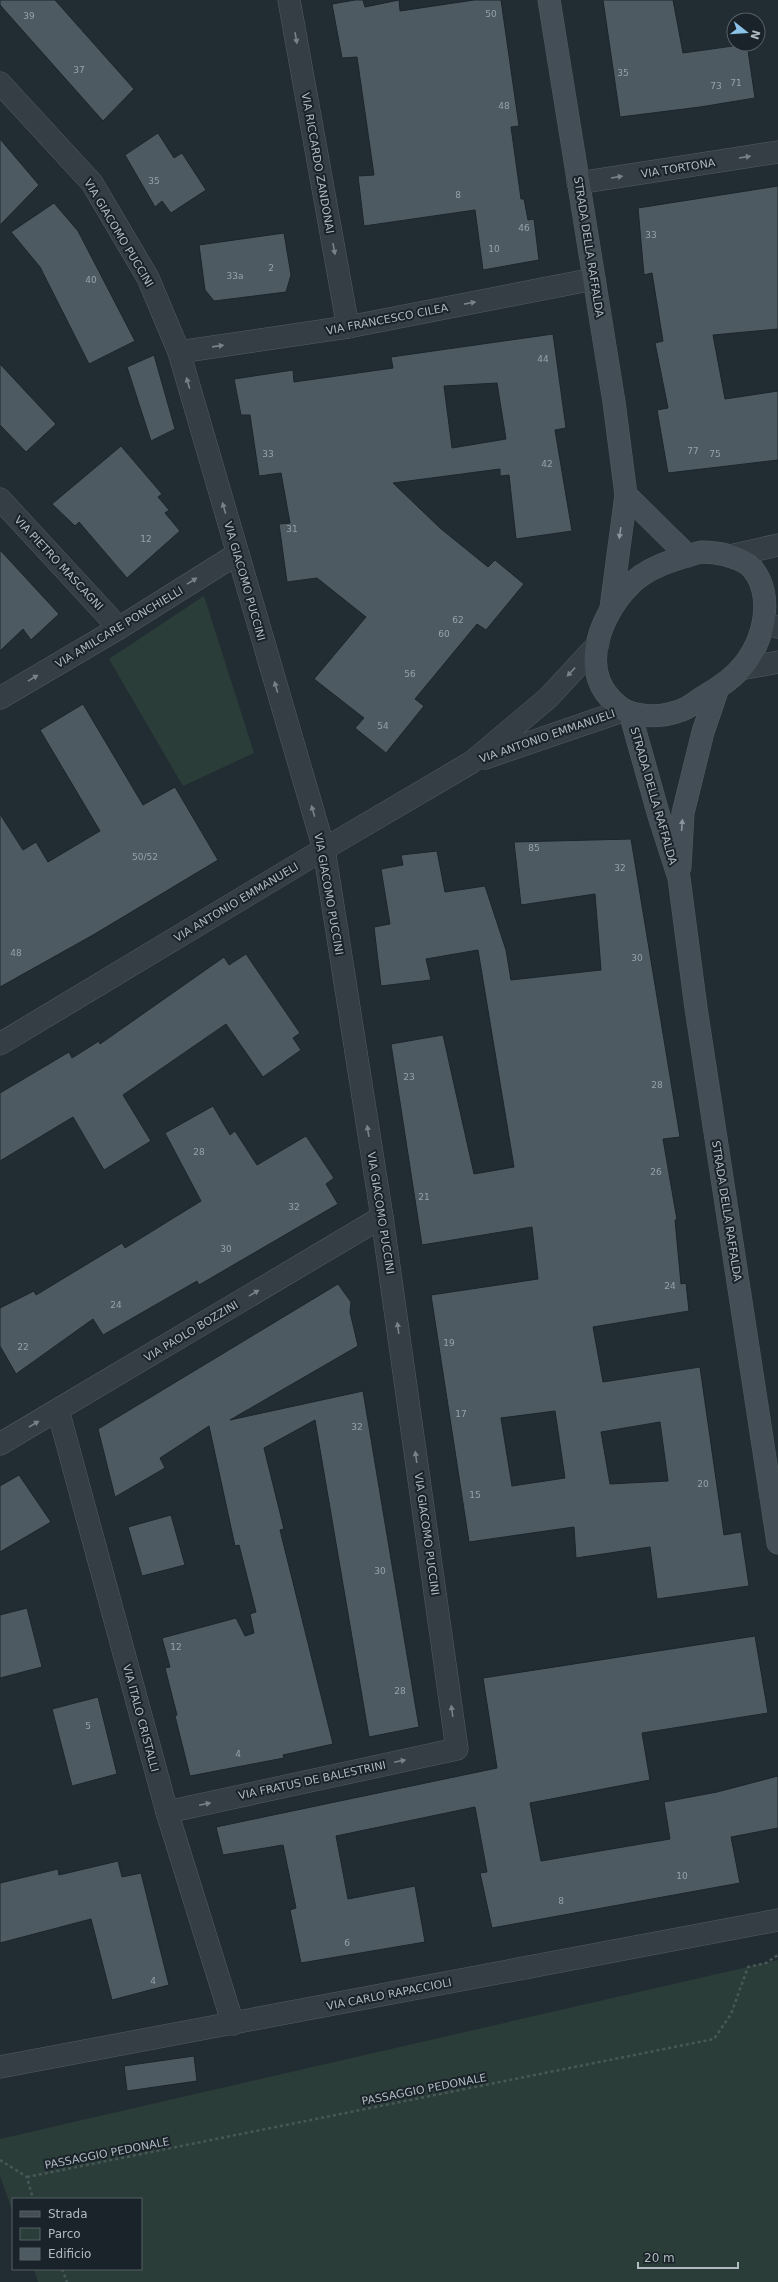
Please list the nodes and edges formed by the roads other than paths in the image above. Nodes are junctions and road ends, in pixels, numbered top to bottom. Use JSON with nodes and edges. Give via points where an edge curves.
{"nodes":[{"id":1,"x":289,"y":0,"type":"edge"},
{"id":2,"x":549,"y":0,"type":"edge"},
{"id":3,"x":0,"y":82,"type":"edge"},
{"id":4,"x":778,"y":152,"type":"edge"},
{"id":5,"x":578,"y":183,"type":"junction"},
{"id":6,"x":594,"y":279,"type":"junction"},
{"id":7,"x":348,"y":327,"type":"junction"},
{"id":8,"x":179,"y":352,"type":"junction"},
{"id":9,"x":626,"y":495,"type":"junction"},
{"id":10,"x":0,"y":499,"type":"edge"},
{"id":11,"x":778,"y":545,"type":"edge"},
{"id":12,"x":236,"y":554,"type":"junction"},
{"id":13,"x":688,"y":556,"type":"junction"},
{"id":14,"x":730,"y":556,"type":"junction"},
{"id":15,"x":611,"y":608,"type":"junction"},
{"id":16,"x":774,"y":617,"type":"edge"},
{"id":17,"x":119,"y":628,"type":"junction"},
{"id":18,"x":598,"y":644,"type":"junction"},
{"id":19,"x":778,"y":662,"type":"edge"},
{"id":20,"x":740,"y":669,"type":"junction"},
{"id":21,"x":718,"y":688,"type":"junction"},
{"id":22,"x":0,"y":698,"type":"edge"},
{"id":23,"x":626,"y":712,"type":"junction"},
{"id":24,"x":472,"y":762,"type":"junction"},
{"id":25,"x":324,"y":849,"type":"junction"},
{"id":26,"x":679,"y":878,"type":"junction"},
{"id":27,"x":0,"y":1044,"type":"edge"},
{"id":28,"x":382,"y":1217,"type":"junction"},
{"id":29,"x":58,"y":1410,"type":"junction"},
{"id":30,"x":0,"y":1444,"type":"edge"},
{"id":31,"x":778,"y":1543,"type":"edge"},
{"id":32,"x":458,"y":1749,"type":"joint"},
{"id":33,"x":167,"y":1812,"type":"junction"},
{"id":34,"x":778,"y":1920,"type":"edge"},
{"id":35,"x":234,"y":2024,"type":"junction"},
{"id":36,"x":0,"y":2067,"type":"edge"}],
"edges":[{"from":1,"to":7,"type":"street","name":"VIA RICCARDO ZANDONAI","one_way":true},
{"from":2,"to":5,"type":"street","name":"STRADA DELLA RAFFALDA"},
{"from":3,"to":8,"type":"street","name":"VIA GIACOMO PUCCINI","via":[[92,184],[148,278]]},
{"from":5,"to":4,"type":"street","name":"VIA TORTONA","one_way":true},
{"from":5,"to":6,"type":"street","name":"STRADA DELLA RAFFALDA"},
{"from":7,"to":6,"type":"street","name":"VIA FRANCESCO CILEA","one_way":true},
{"from":6,"to":9,"type":"street","name":"STRADA DELLA RAFFALDA"},
{"from":8,"to":7,"type":"street","name":"VIA FRANCESCO CILEA","one_way":true},
{"from":12,"to":8,"type":"street","name":"VIA GIACOMO PUCCINI","one_way":true},
{"from":9,"to":13,"type":"street"},
{"from":9,"to":15,"type":"street","name":"STRADA DELLA RAFFALDA","one_way":true},
{"from":10,"to":17,"type":"street","name":"VIA PIETRO MASCAGNI"},
{"from":11,"to":14,"type":"street"},
{"from":17,"to":12,"type":"street","name":"VIA AMILCARE PONCHIELLI","one_way":true},
{"from":25,"to":12,"type":"street","name":"VIA GIACOMO PUCCINI","one_way":true},
{"from":13,"to":14,"type":"street","name":"STRADA DELLA RAFFALDA","via":[[701,552],[718,552]]},
{"from":13,"to":15,"type":"street","name":"STRADA DELLA RAFFALDA","via":[[675,559],[645,574],[629,586]]},
{"from":14,"to":16,"type":"street","name":"STRADA DELLA RAFFALDA","via":[[739,558],[759,571],[770,589]]},
{"from":15,"to":18,"type":"street","name":"STRADA DELLA RAFFALDA"},
{"from":16,"to":20,"type":"street","name":"STRADA DELLA RAFFALDA","via":[[751,658]]},
{"from":22,"to":17,"type":"street","name":"VIA AMILCARE PONCHIELLI","one_way":true},
{"from":18,"to":23,"type":"street","name":"STRADA DELLA RAFFALDA","via":[[595,654],[596,676],[607,696]]},
{"from":18,"to":24,"type":"street","name":"VIA ANTONIO EMMANUELI","one_way":true,"via":[[548,698]]},
{"from":19,"to":20,"type":"street"},
{"from":20,"to":21,"type":"street","name":"STRADA DELLA RAFFALDA"},
{"from":21,"to":23,"type":"street","name":"STRADA DELLA RAFFALDA","via":[[682,710],[656,716]]},
{"from":26,"to":21,"type":"street","name":"STRADA DELLA RAFFALDA","one_way":true,"via":[[683,812],[703,732]]},
{"from":23,"to":24,"type":"street","name":"VIA ANTONIO EMMANUELI"},
{"from":23,"to":26,"type":"street","name":"STRADA DELLA RAFFALDA"},
{"from":24,"to":25,"type":"street","name":"VIA ANTONIO EMMANUELI"},
{"from":25,"to":27,"type":"street","name":"VIA ANTONIO EMMANUELI"},
{"from":28,"to":25,"type":"street","name":"VIA GIACOMO PUCCINI","one_way":true},
{"from":26,"to":31,"type":"street","name":"STRADA DELLA RAFFALDA","via":[[696,1008]]},
{"from":29,"to":28,"type":"street","name":"VIA PAOLO BOZZINI","one_way":true},
{"from":32,"to":28,"type":"street","name":"VIA GIACOMO PUCCINI","one_way":true},
{"from":30,"to":29,"type":"street","name":"VIA PAOLO BOZZINI","one_way":true},
{"from":29,"to":33,"type":"street","name":"VIA ITALO CRISTALLI"},
{"from":33,"to":32,"type":"street","name":"VIA FRATUS DE BALESTRINI","one_way":true},
{"from":33,"to":35,"type":"street","name":"VIA ITALO CRISTALLI"},
{"from":34,"to":35,"type":"street","name":"VIA CARLO RAPACCIOLI"},
{"from":35,"to":36,"type":"street","name":"VIA CARLO RAPACCIOLI"}]}
